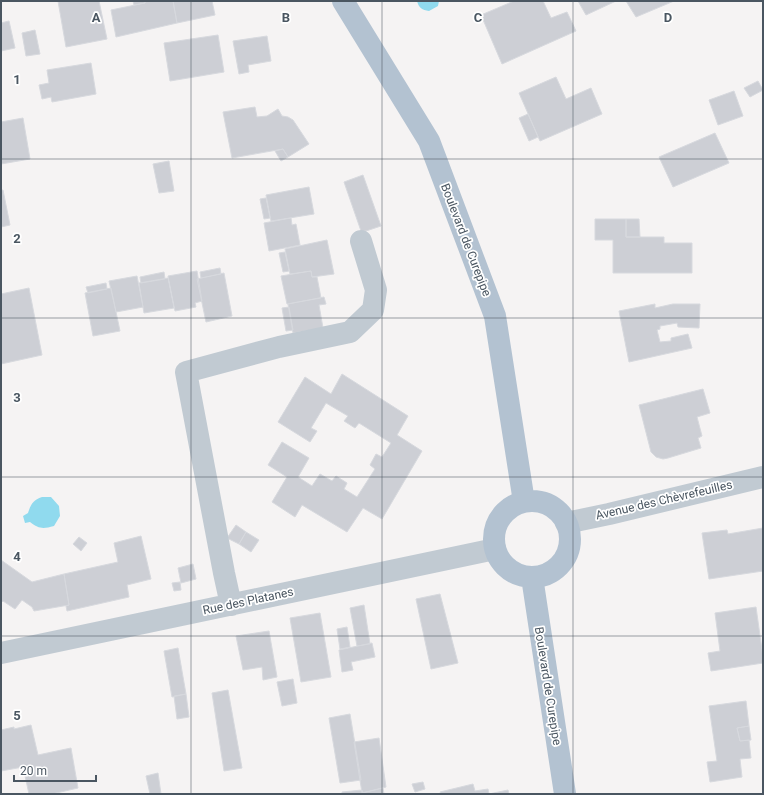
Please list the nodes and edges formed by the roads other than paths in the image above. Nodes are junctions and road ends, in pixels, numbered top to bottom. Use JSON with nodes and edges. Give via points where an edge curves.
{"nodes":[{"id":1,"x":343,"y":1,"type":"edge"},
{"id":2,"x":361,"y":241,"type":"dead end"},
{"id":3,"x":763,"y":477,"type":"edge"},
{"id":4,"x":524,"y":502,"type":"junction"},
{"id":5,"x":566,"y":523,"type":"junction"},
{"id":6,"x":495,"y":549,"type":"junction"},
{"id":7,"x":532,"y":577,"type":"junction"},
{"id":8,"x":231,"y":605,"type":"junction"},
{"id":9,"x":1,"y":653,"type":"edge"},
{"id":10,"x":565,"y":794,"type":"edge"}],
"edges":[{"from":1,"to":4,"type":"main road","name":"Boulevard de Curepipe","via":[[429,141],[495,316]]},
{"from":2,"to":8,"type":"street","via":[[376,290],[373,310],[350,332],[279,347],[186,372]]},
{"from":3,"to":5,"type":"street","name":"Avenue des Chèvrefeuilles"},
{"from":4,"to":5,"type":"main road","via":[[536,501],[548,505],[559,512]]},
{"from":4,"to":6,"type":"main road","via":[[512,506],[503,514],[494,537]]},
{"from":5,"to":7,"type":"main road","via":[[569,548],[564,559],[555,569],[544,575]]},
{"from":6,"to":7,"type":"main road","via":[[500,560],[509,569],[519,575]]},
{"from":6,"to":8,"type":"street","name":"Rue des Platanes"},
{"from":7,"to":10,"type":"main road","name":"Boulevard de Curepipe"},
{"from":8,"to":9,"type":"street","name":"Rue des Platanes"}]}
